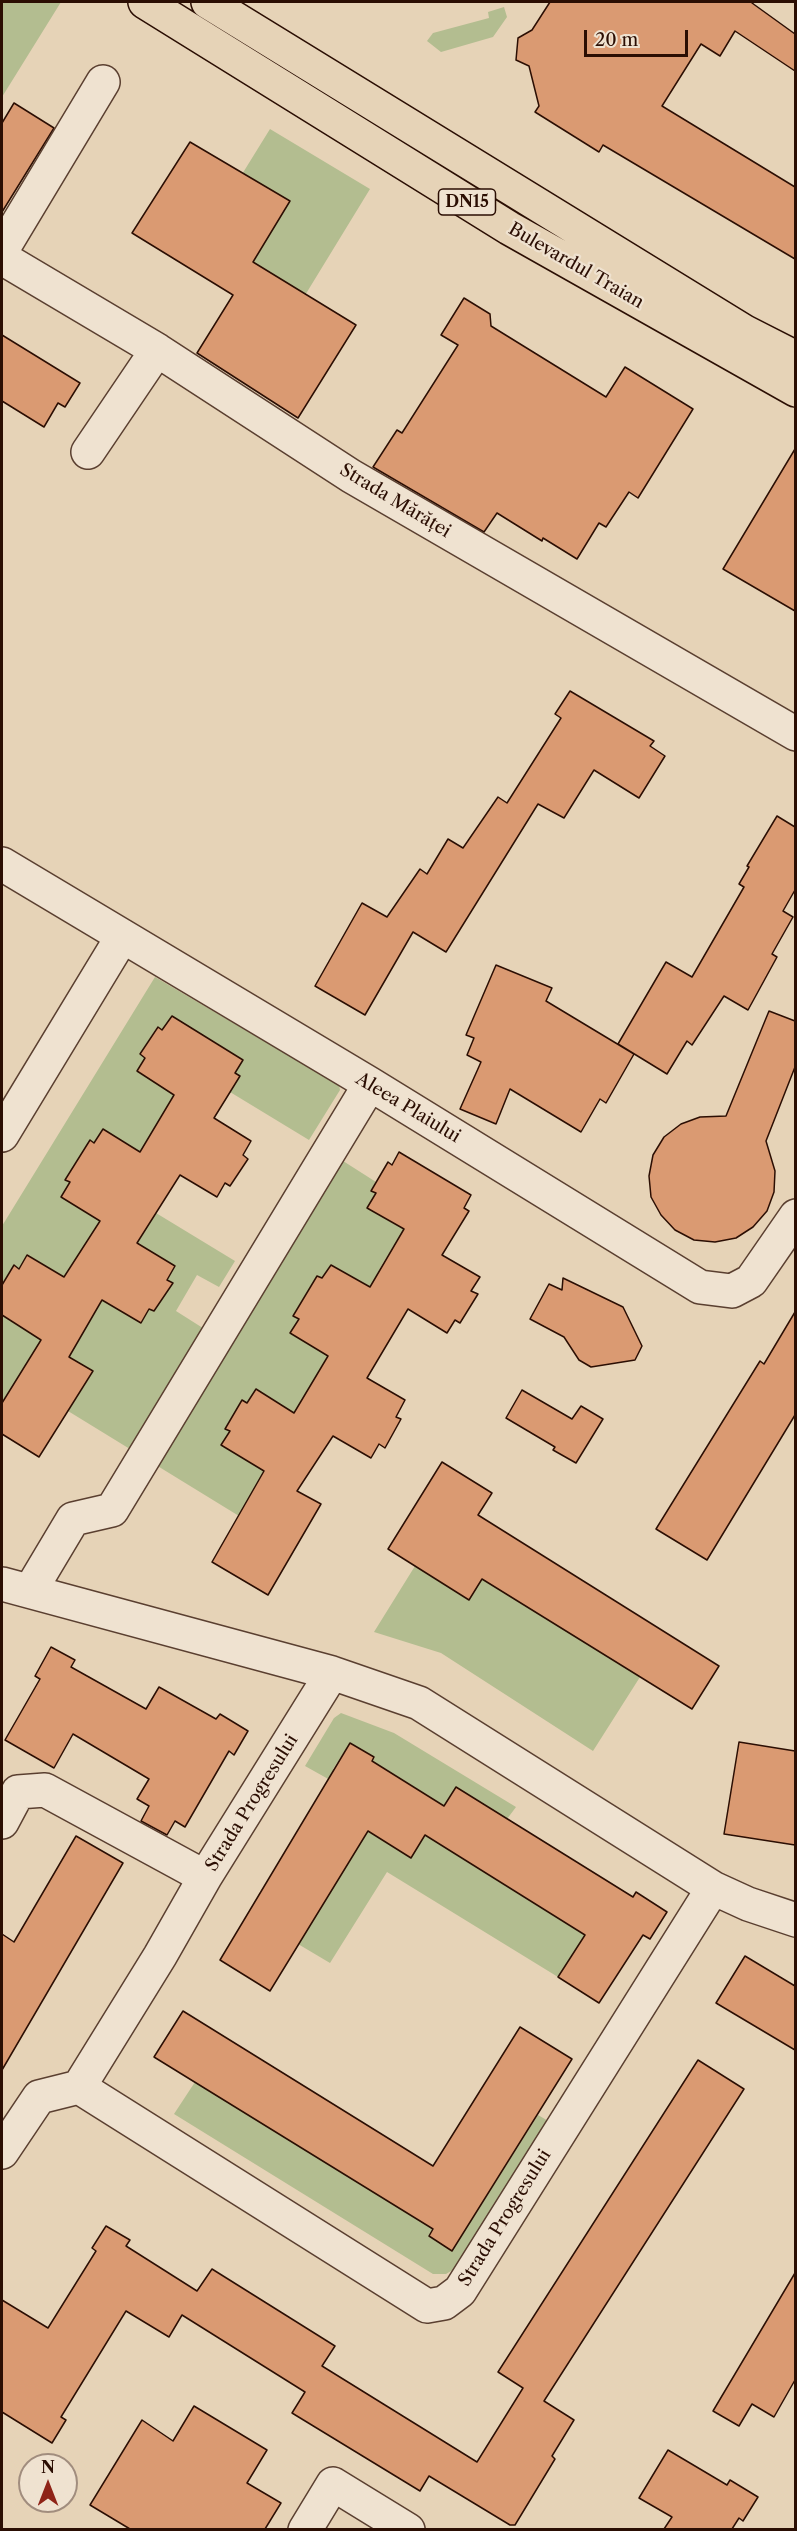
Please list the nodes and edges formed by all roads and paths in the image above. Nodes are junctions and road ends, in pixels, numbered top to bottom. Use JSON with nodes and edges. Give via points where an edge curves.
{"nodes":[{"id":1,"x":145,"y":2,"type":"edge"},
{"id":2,"x":208,"y":2,"type":"edge"},
{"id":3,"x":103,"y":82,"type":"dead end"},
{"id":4,"x":2,"y":250,"type":"edge"},
{"id":5,"x":2,"y":258,"type":"edge"},
{"id":6,"x":157,"y":350,"type":"junction"},
{"id":7,"x":795,"y":358,"type":"edge"},
{"id":8,"x":795,"y":390,"type":"edge"},
{"id":9,"x":88,"y":452,"type":"dead end"},
{"id":10,"x":795,"y":734,"type":"edge"},
{"id":11,"x":2,"y":864,"type":"edge"},
{"id":12,"x":122,"y":937,"type":"junction"},
{"id":13,"x":370,"y":1084,"type":"junction"},
{"id":14,"x":2,"y":1135,"type":"edge"},
{"id":15,"x":795,"y":1216,"type":"edge"},
{"id":16,"x":16,"y":1588,"type":"edge"},
{"id":17,"x":332,"y":1673,"type":"junction"},
{"id":18,"x":2,"y":1822,"type":"edge"},
{"id":19,"x":205,"y":1877,"type":"junction"},
{"id":20,"x":713,"y":1888,"type":"junction"},
{"id":21,"x":795,"y":1920,"type":"edge"},
{"id":22,"x":79,"y":2087,"type":"junction"},
{"id":23,"x":2,"y":2152,"type":"edge"},
{"id":24,"x":305,"y":2529,"type":"edge"},
{"id":25,"x":408,"y":2529,"type":"edge"}],
"edges":[{"from":1,"to":8,"type":"main road","name":"Bulevardul Traian","number":"DN15","via":[[509,228]]},
{"from":2,"to":7,"type":"main road","name":"Bulevardul Traian","number":"DN15","via":[[745,332]]},
{"from":3,"to":4,"type":"street"},
{"from":5,"to":6,"type":"street","name":"Strada Mărăței"},
{"from":6,"to":9,"type":"street"},
{"from":6,"to":10,"type":"street","name":"Strada Mărăței","via":[[351,476]]},
{"from":11,"to":12,"type":"street","name":"Aleea Plaiului"},
{"from":12,"to":13,"type":"street","name":"Aleea Plaiului"},
{"from":12,"to":14,"type":"street"},
{"from":13,"to":15,"type":"street","name":"Aleea Plaiului","via":[[699,1287],[732,1291],[751,1281]]},
{"from":13,"to":16,"type":"street","via":[[112,1510],[73,1520]]},
{"from":16,"to":17,"type":"street"},
{"from":17,"to":19,"type":"street","name":"Strada Progresului"},
{"from":17,"to":20,"type":"street","via":[[419,1703]]},
{"from":18,"to":19,"type":"street","via":[[18,1792],[45,1790]]},
{"from":19,"to":22,"type":"street","name":"Strada Progresului"},
{"from":20,"to":21,"type":"street"},
{"from":20,"to":22,"type":"street","name":"Strada Progresului","via":[[459,2291],[444,2303],[427,2306]]},
{"from":22,"to":23,"type":"street","via":[[39,2097]]},
{"from":24,"to":25,"type":"street","via":[[333,2484]]}]}
